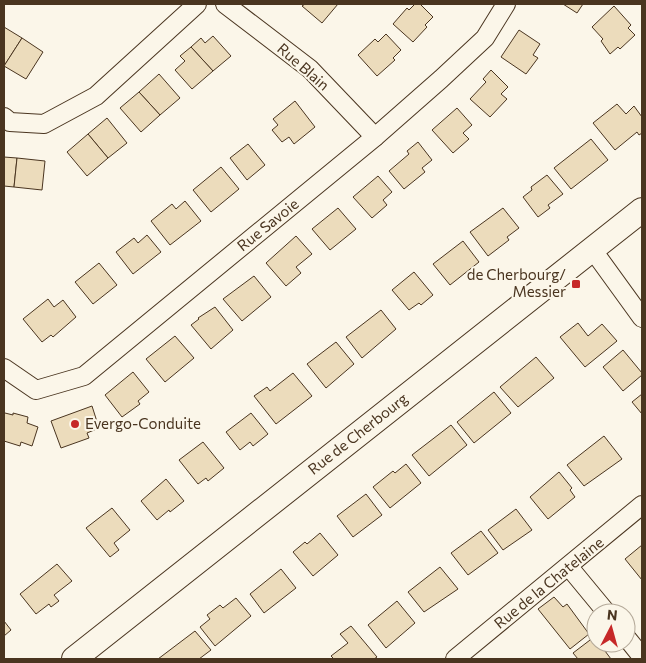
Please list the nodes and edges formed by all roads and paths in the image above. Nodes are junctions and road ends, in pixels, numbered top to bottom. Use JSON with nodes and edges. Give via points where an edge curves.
{"nodes":[{"id":1,"x":197,"y":4,"type":"edge"},
{"id":2,"x":224,"y":4,"type":"edge"},
{"id":3,"x":506,"y":4,"type":"edge"},
{"id":4,"x":4,"y":117,"type":"edge"},
{"id":5,"x":375,"y":137,"type":"junction"},
{"id":6,"x":642,"y":210,"type":"edge"},
{"id":7,"x":592,"y":249,"type":"junction"},
{"id":8,"x":642,"y":318,"type":"edge"},
{"id":9,"x":4,"y":368,"type":"edge"},
{"id":10,"x":642,"y":505,"type":"edge"},
{"id":11,"x":569,"y":567,"type":"junction"},
{"id":12,"x":599,"y":603,"type":"edge"},
{"id":13,"x":74,"y":659,"type":"edge"},
{"id":14,"x":455,"y":659,"type":"edge"}],
"edges":[{"from":1,"to":4,"type":"street","via":[[96,96],[44,124],[10,122]]},
{"from":2,"to":5,"type":"street","name":"Rue Blain","via":[[310,69]]},
{"from":3,"to":5,"type":"street","name":"Rue Savoie","via":[[484,38]]},
{"from":5,"to":9,"type":"street","name":"Rue Savoie","via":[[84,376],[36,390]]},
{"from":6,"to":7,"type":"street","name":"Rue de Cherbourg"},
{"from":7,"to":8,"type":"street"},
{"from":7,"to":13,"type":"street","name":"Rue de Cherbourg"},
{"from":10,"to":11,"type":"street","name":"Rue de la Chatelaine"},
{"from":11,"to":12,"type":"street"},
{"from":11,"to":14,"type":"street","name":"Rue de la Chatelaine"}]}
